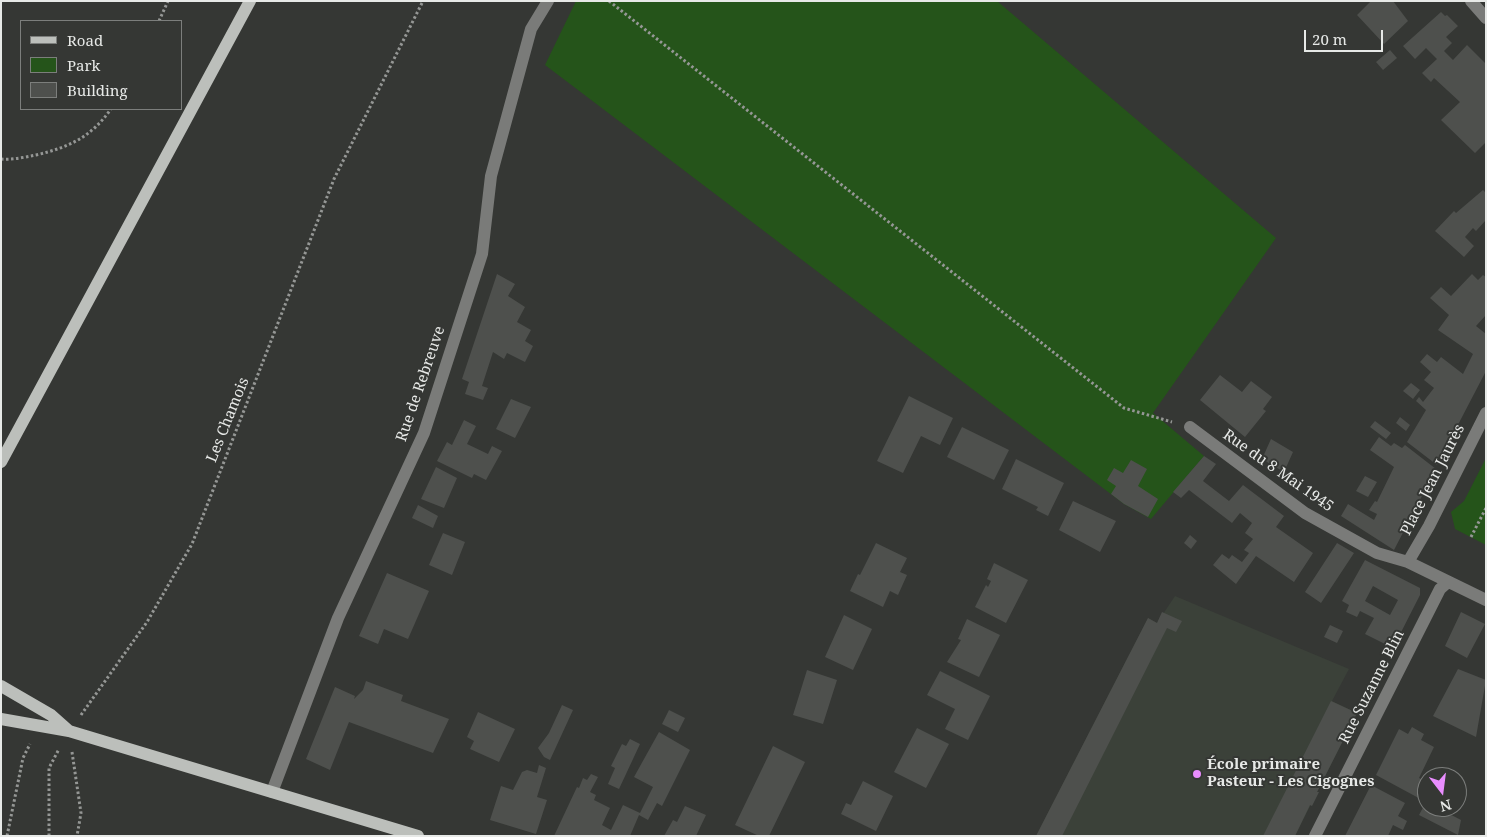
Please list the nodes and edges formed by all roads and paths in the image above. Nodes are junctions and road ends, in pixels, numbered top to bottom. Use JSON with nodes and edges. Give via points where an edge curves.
{"nodes":[{"id":1,"x":168,"y":1,"type":"edge"},
{"id":2,"x":250,"y":1,"type":"edge"},
{"id":3,"x":423,"y":1,"type":"edge"},
{"id":4,"x":548,"y":1,"type":"edge"},
{"id":5,"x":608,"y":1,"type":"edge"},
{"id":6,"x":1470,"y":1,"type":"edge"},
{"id":7,"x":1486,"y":18,"type":"edge"},
{"id":8,"x":159,"y":20,"type":"edge"},
{"id":9,"x":110,"y":110,"type":"edge"},
{"id":10,"x":1,"y":159,"type":"edge"},
{"id":11,"x":1486,"y":413,"type":"edge"},
{"id":12,"x":1190,"y":427,"type":"joint"},
{"id":13,"x":1,"y":462,"type":"edge"},
{"id":14,"x":1486,"y":508,"type":"edge"},
{"id":15,"x":1471,"y":537,"type":"dead end"},
{"id":16,"x":1408,"y":562,"type":"junction"},
{"id":17,"x":1448,"y":582,"type":"junction"},
{"id":18,"x":1486,"y":600,"type":"edge"},
{"id":19,"x":1,"y":686,"type":"edge"},
{"id":20,"x":1,"y":720,"type":"edge"},
{"id":21,"x":40,"y":726,"type":"junction"},
{"id":22,"x":69,"y":731,"type":"junction"},
{"id":23,"x":272,"y":792,"type":"junction"},
{"id":24,"x":7,"y":836,"type":"edge"},
{"id":25,"x":49,"y":836,"type":"edge"},
{"id":26,"x":77,"y":836,"type":"edge"},
{"id":27,"x":418,"y":836,"type":"edge"},
{"id":28,"x":1314,"y":836,"type":"edge"}],
"edges":[{"from":1,"to":8,"type":"path"},
{"from":2,"to":13,"type":"main road"},
{"from":3,"to":22,"type":"path","name":"Les Chamois","via":[[334,179],[192,544],[147,622]]},
{"from":4,"to":23,"type":"street","name":"Rue de Rebreuve","via":[[531,30],[491,176],[482,254],[424,433],[338,618]]},
{"from":5,"to":12,"type":"path","via":[[1124,408]]},
{"from":6,"to":7,"type":"street"},
{"from":9,"to":10,"type":"path","via":[[84,137],[64,148]]},
{"from":11,"to":16,"type":"street","name":"Place Jean Jaurès"},
{"from":12,"to":16,"type":"street","name":"Rue du 8 Mai 1945","via":[[1305,513],[1377,553]]},
{"from":14,"to":15,"type":"path"},
{"from":16,"to":17,"type":"street","name":"Rue du 8 Mai 1945"},
{"from":17,"to":18,"type":"street","name":"Rue du 8 Mai 1945"},
{"from":17,"to":28,"type":"street","name":"Rue Suzanne Blin","via":[[1440,589]]},
{"from":19,"to":22,"type":"main road","via":[[51,715]]},
{"from":20,"to":21,"type":"main road"},
{"from":21,"to":22,"type":"main road"},
{"from":21,"to":24,"type":"path","via":[[23,758]]},
{"from":22,"to":23,"type":"main road"},
{"from":22,"to":25,"type":"path","name":"Les Chamois","via":[[49,768]]},
{"from":22,"to":26,"type":"path","via":[[81,813]]},
{"from":23,"to":27,"type":"main road"}]}
